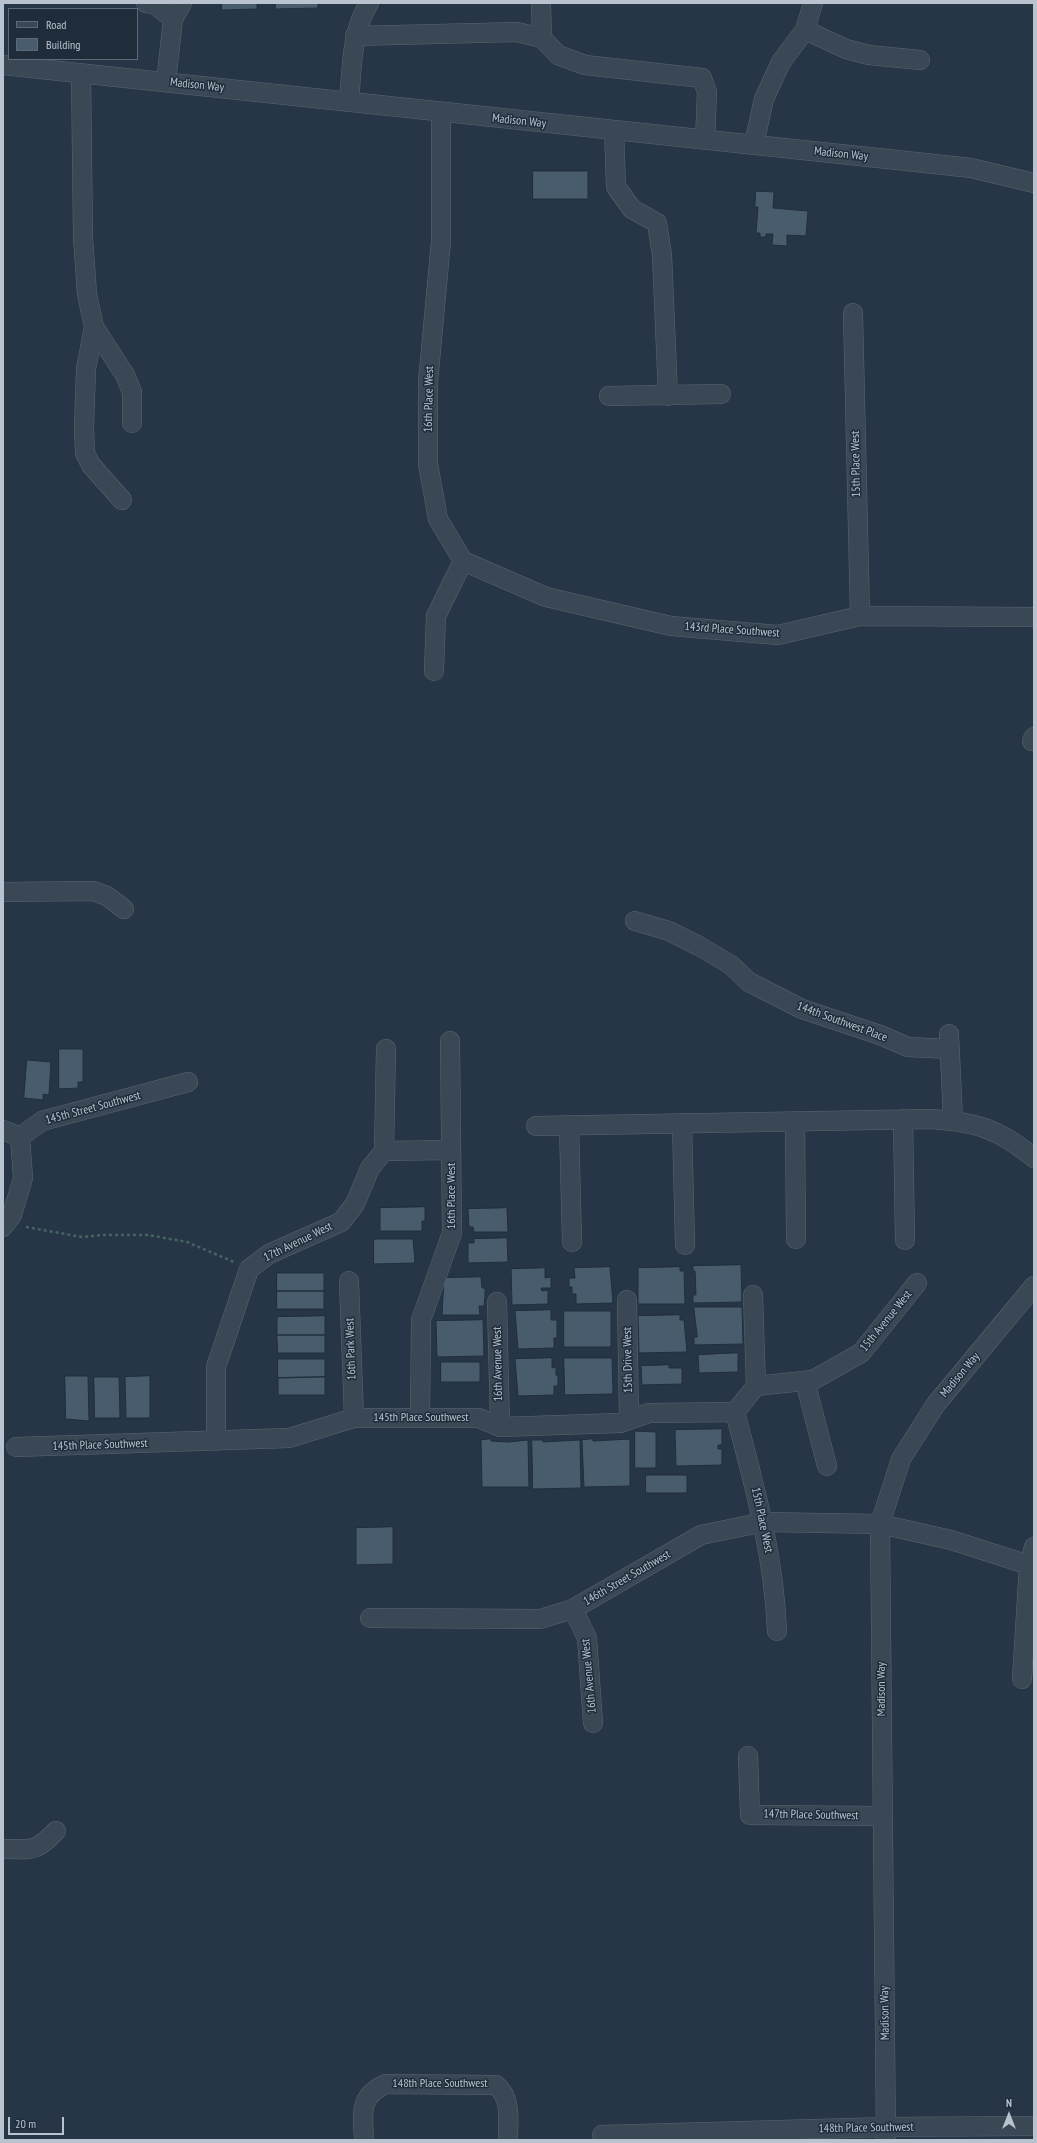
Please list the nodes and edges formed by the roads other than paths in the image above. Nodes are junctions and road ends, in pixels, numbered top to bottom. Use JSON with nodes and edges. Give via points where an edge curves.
{"nodes":[{"id":1,"x":146,"y":3,"type":"edge"},
{"id":2,"x":369,"y":3,"type":"edge"},
{"id":3,"x":541,"y":3,"type":"edge"},
{"id":4,"x":813,"y":3,"type":"edge"},
{"id":5,"x":178,"y":11,"type":"edge"},
{"id":6,"x":805,"y":30,"type":"junction"},
{"id":7,"x":355,"y":36,"type":"junction"},
{"id":8,"x":542,"y":38,"type":"junction"},
{"id":9,"x":920,"y":60,"type":"dead end"},
{"id":10,"x":3,"y":65,"type":"edge"},
{"id":11,"x":81,"y":73,"type":"junction"},
{"id":12,"x":166,"y":82,"type":"junction"},
{"id":13,"x":348,"y":102,"type":"junction"},
{"id":14,"x":441,"y":113,"type":"junction"},
{"id":15,"x":614,"y":130,"type":"junction"},
{"id":16,"x":704,"y":140,"type":"junction"},
{"id":17,"x":754,"y":144,"type":"junction"},
{"id":18,"x":1034,"y":183,"type":"edge"},
{"id":19,"x":853,"y":313,"type":"dead end"},
{"id":20,"x":94,"y":327,"type":"junction"},
{"id":21,"x":721,"y":394,"type":"dead end"},
{"id":22,"x":609,"y":396,"type":"dead end"},
{"id":23,"x":668,"y":396,"type":"junction"},
{"id":24,"x":132,"y":423,"type":"dead end"},
{"id":25,"x":122,"y":500,"type":"dead end"},
{"id":26,"x":463,"y":561,"type":"junction"},
{"id":27,"x":860,"y":616,"type":"junction"},
{"id":28,"x":1034,"y":617,"type":"edge"},
{"id":29,"x":434,"y":671,"type":"dead end"},
{"id":30,"x":3,"y":892,"type":"edge"},
{"id":31,"x":124,"y":909,"type":"dead end"},
{"id":32,"x":635,"y":921,"type":"dead end"},
{"id":33,"x":450,"y":1041,"type":"dead end"},
{"id":34,"x":386,"y":1049,"type":"dead end"},
{"id":35,"x":188,"y":1082,"type":"dead end"},
{"id":36,"x":903,"y":1120,"type":"junction"},
{"id":37,"x":953,"y":1120,"type":"junction"},
{"id":38,"x":795,"y":1121,"type":"junction"},
{"id":39,"x":682,"y":1123,"type":"junction"},
{"id":40,"x":570,"y":1125,"type":"junction"},
{"id":41,"x":536,"y":1126,"type":"dead end"},
{"id":42,"x":11,"y":1133,"type":"edge"},
{"id":43,"x":451,"y":1150,"type":"junction"},
{"id":44,"x":384,"y":1151,"type":"junction"},
{"id":45,"x":1034,"y":1158,"type":"edge"},
{"id":46,"x":5,"y":1225,"type":"edge"},
{"id":47,"x":796,"y":1239,"type":"dead end"},
{"id":48,"x":906,"y":1240,"type":"dead end"},
{"id":49,"x":572,"y":1242,"type":"dead end"},
{"id":50,"x":685,"y":1245,"type":"dead end"},
{"id":51,"x":349,"y":1281,"type":"dead end"},
{"id":52,"x":916,"y":1283,"type":"dead end"},
{"id":53,"x":1034,"y":1286,"type":"edge"},
{"id":54,"x":753,"y":1295,"type":"dead end"},
{"id":55,"x":627,"y":1300,"type":"dead end"},
{"id":56,"x":497,"y":1302,"type":"dead end"},
{"id":57,"x":809,"y":1381,"type":"junction"},
{"id":58,"x":756,"y":1386,"type":"junction"},
{"id":59,"x":735,"y":1412,"type":"junction"},
{"id":60,"x":354,"y":1418,"type":"junction"},
{"id":61,"x":420,"y":1418,"type":"junction"},
{"id":62,"x":629,"y":1420,"type":"junction"},
{"id":63,"x":500,"y":1426,"type":"junction"},
{"id":64,"x":216,"y":1441,"type":"junction"},
{"id":65,"x":16,"y":1447,"type":"dead end"},
{"id":66,"x":827,"y":1466,"type":"dead end"},
{"id":67,"x":764,"y":1522,"type":"junction"},
{"id":68,"x":880,"y":1524,"type":"junction"},
{"id":69,"x":1034,"y":1547,"type":"edge"},
{"id":70,"x":1029,"y":1565,"type":"junction"},
{"id":71,"x":1031,"y":1584,"type":"edge"},
{"id":72,"x":574,"y":1608,"type":"junction"},
{"id":73,"x":370,"y":1618,"type":"dead end"},
{"id":74,"x":777,"y":1631,"type":"dead end"},
{"id":75,"x":1022,"y":1679,"type":"dead end"},
{"id":76,"x":593,"y":1723,"type":"dead end"},
{"id":77,"x":748,"y":1756,"type":"dead end"},
{"id":78,"x":883,"y":1816,"type":"junction"},
{"id":79,"x":56,"y":1831,"type":"dead end"},
{"id":80,"x":3,"y":1849,"type":"edge"},
{"id":81,"x":1034,"y":2126,"type":"edge"},
{"id":82,"x":886,"y":2134,"type":"edge"},
{"id":83,"x":602,"y":2135,"type":"dead end"},
{"id":84,"x":364,"y":2140,"type":"edge"},
{"id":85,"x":508,"y":2140,"type":"edge"}],
"edges":[{"from":1,"to":5,"type":"street"},
{"from":2,"to":7,"type":"street","via":[[362,14]]},
{"from":3,"to":8,"type":"street"},
{"from":4,"to":6,"type":"street"},
{"from":5,"to":12,"type":"street"},
{"from":6,"to":9,"type":"street","via":[[846,49],[868,55]]},
{"from":6,"to":17,"type":"street","via":[[781,62],[764,99]]},
{"from":7,"to":8,"type":"street","via":[[517,32]]},
{"from":7,"to":13,"type":"street"},
{"from":8,"to":16,"type":"street","via":[[558,55],[585,65],[702,78],[707,92]]},
{"from":10,"to":11,"type":"street","name":"Madison Way"},
{"from":11,"to":12,"type":"street","name":"Madison Way"},
{"from":11,"to":20,"type":"street","via":[[83,238],[87,294]]},
{"from":12,"to":13,"type":"street","name":"Madison Way"},
{"from":13,"to":14,"type":"street","name":"Madison Way"},
{"from":14,"to":15,"type":"street","name":"Madison Way"},
{"from":14,"to":26,"type":"street","name":"16th Place West","via":[[441,241],[428,382],[428,464],[438,519]]},
{"from":15,"to":16,"type":"street","name":"Madison Way"},
{"from":15,"to":23,"type":"street","via":[[616,187],[632,209],[657,223],[662,255]]},
{"from":16,"to":17,"type":"street","name":"Madison Way"},
{"from":17,"to":18,"type":"street","name":"Madison Way","via":[[971,168]]},
{"from":19,"to":27,"type":"street","name":"15th Place West"},
{"from":20,"to":24,"type":"street","via":[[132,392]]},
{"from":20,"to":25,"type":"street","via":[[86,369],[85,453],[91,465]]},
{"from":21,"to":23,"type":"street"},
{"from":22,"to":23,"type":"street"},
{"from":26,"to":27,"type":"street","name":"143rd Place Southwest","via":[[546,597],[671,626],[778,635]]},
{"from":26,"to":29,"type":"street","via":[[436,616]]},
{"from":27,"to":28,"type":"street","name":"143rd Place Southwest"},
{"from":30,"to":31,"type":"street","via":[[93,891],[108,896]]},
{"from":32,"to":37,"type":"street","name":"144th Southwest Place","via":[[670,931],[699,946],[731,965],[749,982],[802,1009],[908,1047],[949,1041]]},
{"from":33,"to":43,"type":"street","name":"16th Place West"},
{"from":34,"to":44,"type":"street"},
{"from":35,"to":42,"type":"street","name":"145th Street Southwest","via":[[42,1121]]},
{"from":36,"to":37,"type":"street"},
{"from":36,"to":38,"type":"street"},
{"from":36,"to":48,"type":"street"},
{"from":37,"to":45,"type":"street","via":[[989,1129],[1018,1145]]},
{"from":38,"to":39,"type":"street"},
{"from":38,"to":47,"type":"street"},
{"from":39,"to":40,"type":"street"},
{"from":39,"to":50,"type":"street"},
{"from":40,"to":41,"type":"street"},
{"from":40,"to":49,"type":"street"},
{"from":42,"to":46,"type":"street","via":[[23,1178],[12,1215]]},
{"from":43,"to":44,"type":"street"},
{"from":43,"to":61,"type":"street","name":"16th Place West","via":[[452,1233],[421,1320]]},
{"from":44,"to":64,"type":"street","name":"17th Avenue West","via":[[370,1168],[355,1204],[341,1222],[269,1254],[249,1269],[216,1367]]},
{"from":51,"to":60,"type":"street","name":"16th Park West"},
{"from":52,"to":57,"type":"street","name":"15th Avenue West","via":[[861,1353]]},
{"from":53,"to":68,"type":"street","name":"Madison Way","via":[[936,1404],[901,1459]]},
{"from":54,"to":58,"type":"street"},
{"from":55,"to":62,"type":"street","name":"15th Drive West"},
{"from":56,"to":63,"type":"street","name":"16th Avenue West"},
{"from":57,"to":58,"type":"street"},
{"from":57,"to":66,"type":"street"},
{"from":58,"to":59,"type":"street"},
{"from":59,"to":62,"type":"street","name":"145th Place Southwest","via":[[649,1412]]},
{"from":59,"to":67,"type":"street","name":"15th Place West"},
{"from":60,"to":61,"type":"street","name":"145th Place Southwest"},
{"from":60,"to":64,"type":"street","name":"145th Place Southwest","via":[[289,1438]]},
{"from":61,"to":63,"type":"street","name":"145th Place Southwest","via":[[479,1418]]},
{"from":62,"to":63,"type":"street","name":"145th Place Southwest","via":[[620,1423]]},
{"from":64,"to":65,"type":"street","name":"145th Place Southwest"},
{"from":67,"to":68,"type":"street","name":"146th Street Southwest"},
{"from":67,"to":72,"type":"street","name":"146th Street Southwest","via":[[701,1535]]},
{"from":67,"to":74,"type":"street","name":"15th Place West","via":[[776,1596]]},
{"from":68,"to":70,"type":"street","name":"146th Street Southwest","via":[[951,1540]]},
{"from":68,"to":78,"type":"street","name":"Madison Way"},
{"from":69,"to":70,"type":"street"},
{"from":70,"to":71,"type":"street"},
{"from":71,"to":75,"type":"street"},
{"from":72,"to":73,"type":"street","name":"146th Street Southwest","via":[[540,1619]]},
{"from":72,"to":76,"type":"street","name":"16th Avenue West","via":[[587,1638]]},
{"from":77,"to":78,"type":"street","name":"147th Place Southwest","via":[[750,1815]]},
{"from":78,"to":82,"type":"street","name":"Madison Way"},
{"from":79,"to":80,"type":"street","via":[[41,1846],[30,1849]]},
{"from":81,"to":82,"type":"street","name":"148th Place Southwest"},
{"from":82,"to":83,"type":"street","name":"148th Place Southwest"},
{"from":84,"to":85,"type":"street","name":"148th Place Southwest","via":[[363,2109],[367,2098],[375,2089],[386,2084],[496,2085],[504,2091],[508,2102]]}]}
